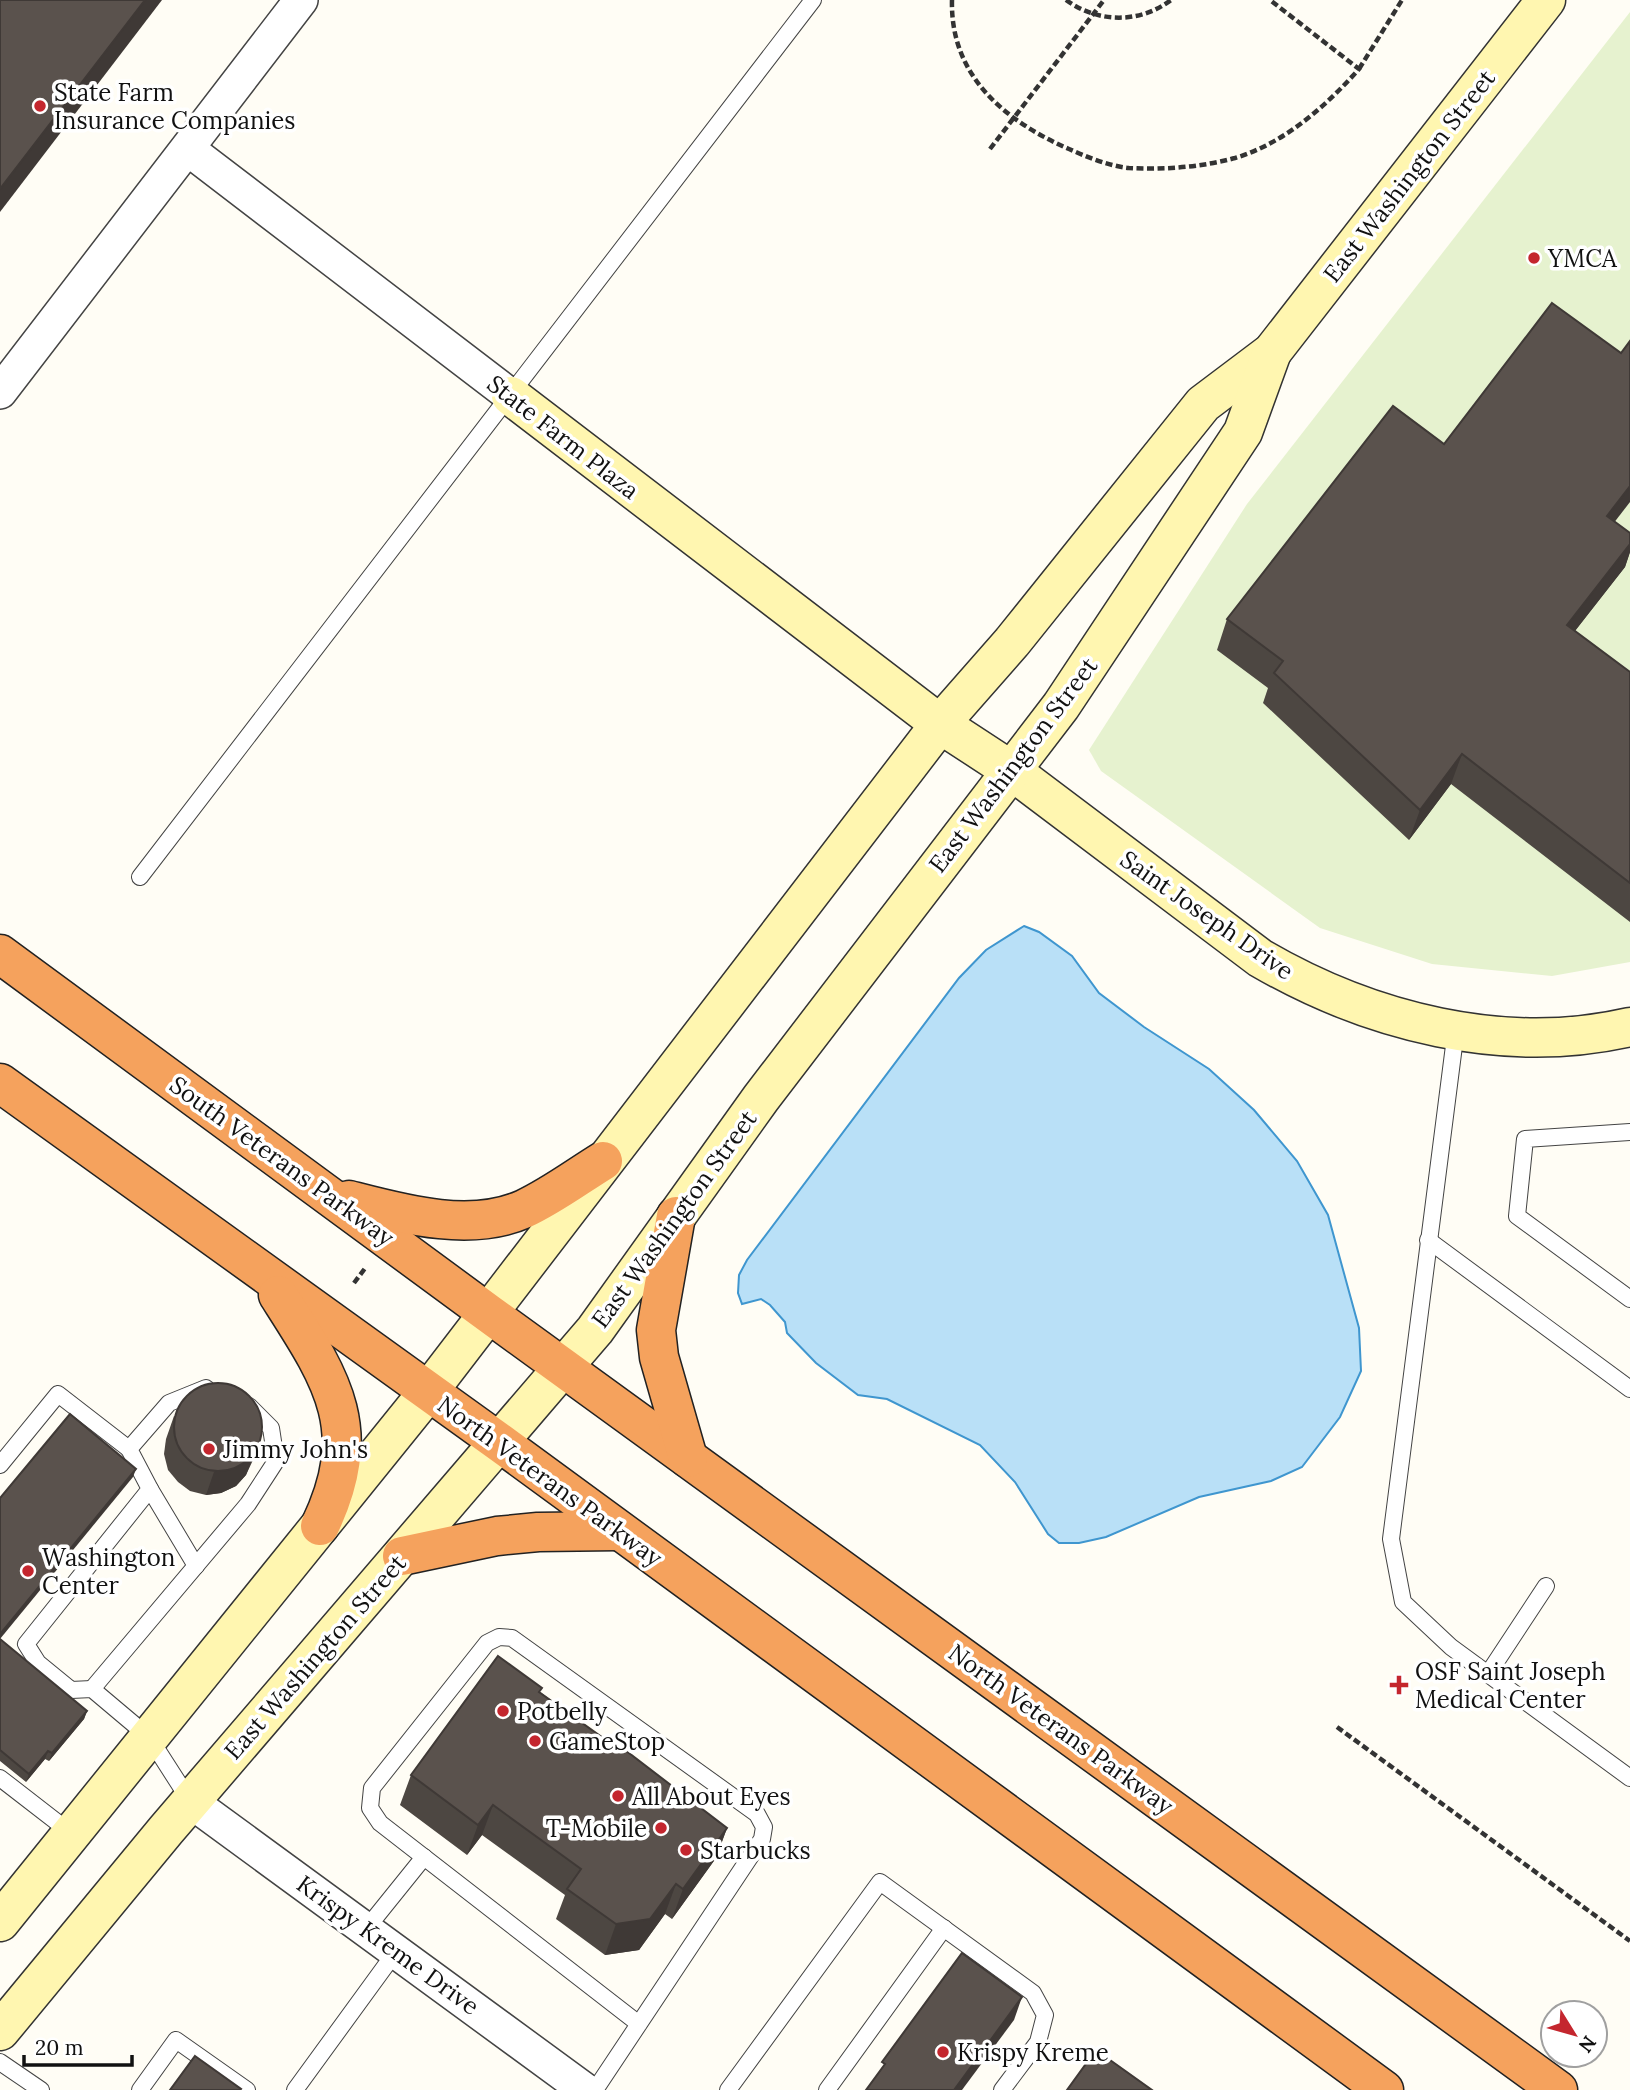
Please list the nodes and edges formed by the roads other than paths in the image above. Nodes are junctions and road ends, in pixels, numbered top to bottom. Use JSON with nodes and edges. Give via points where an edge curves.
{"nodes":[{"id":1,"x":302,"y":0,"type":"edge"},
{"id":2,"x":813,"y":0,"type":"edge"},
{"id":3,"x":1546,"y":0,"type":"edge"},
{"id":4,"x":188,"y":149,"type":"junction"},
{"id":5,"x":1272,"y":352,"type":"junction"},
{"id":6,"x":0,"y":392,"type":"edge"},
{"id":7,"x":511,"y":396,"type":"junction"},
{"id":8,"x":940,"y":724,"type":"junction"},
{"id":9,"x":1012,"y":771,"type":"junction"},
{"id":10,"x":140,"y":877,"type":"dead end"},
{"id":11,"x":0,"y":954,"type":"edge"},
{"id":12,"x":1630,"y":1027,"type":"edge"},
{"id":13,"x":1456,"y":1030,"type":"junction"},
{"id":14,"x":0,"y":1083,"type":"edge"},
{"id":15,"x":1630,"y":1132,"type":"edge"},
{"id":16,"x":603,"y":1161,"type":"junction"},
{"id":17,"x":330,"y":1194,"type":"junction"},
{"id":18,"x":676,"y":1216,"type":"junction"},
{"id":19,"x":1428,"y":1240,"type":"junction"},
{"id":20,"x":267,"y":1278,"type":"junction"},
{"id":21,"x":1630,"y":1299,"type":"edge"},
{"id":22,"x":488,"y":1313,"type":"junction"},
{"id":23,"x":564,"y":1367,"type":"junction"},
{"id":24,"x":1629,"y":1386,"type":"edge"},
{"id":25,"x":428,"y":1392,"type":"junction"},
{"id":26,"x":499,"y":1442,"type":"junction"},
{"id":27,"x":130,"y":1449,"type":"junction"},
{"id":28,"x":688,"y":1458,"type":"junction"},
{"id":29,"x":0,"y":1465,"type":"edge"},
{"id":30,"x":150,"y":1489,"type":"junction"},
{"id":31,"x":320,"y":1526,"type":"junction"},
{"id":32,"x":618,"y":1531,"type":"junction"},
{"id":33,"x":402,"y":1556,"type":"junction"},
{"id":34,"x":195,"y":1566,"type":"junction"},
{"id":35,"x":1546,"y":1586,"type":"dead end"},
{"id":36,"x":1488,"y":1674,"type":"junction"},
{"id":37,"x":92,"y":1689,"type":"junction"},
{"id":38,"x":149,"y":1737,"type":"junction"},
{"id":39,"x":0,"y":1778,"type":"edge"},
{"id":40,"x":1630,"y":1778,"type":"edge"},
{"id":41,"x":190,"y":1801,"type":"junction"},
{"id":42,"x":71,"y":1833,"type":"junction"},
{"id":43,"x":424,"y":1857,"type":"junction"},
{"id":44,"x":0,"y":1922,"type":"edge"},
{"id":45,"x":944,"y":1928,"type":"junction"},
{"id":46,"x":366,"y":1929,"type":"junction"},
{"id":47,"x":397,"y":1950,"type":"junction"},
{"id":48,"x":639,"y":2024,"type":"junction"},
{"id":49,"x":0,"y":2031,"type":"edge"},
{"id":50,"x":0,"y":2062,"type":"edge"},
{"id":51,"x":41,"y":2090,"type":"edge"},
{"id":52,"x":140,"y":2090,"type":"edge"},
{"id":53,"x":247,"y":2090,"type":"edge"},
{"id":54,"x":295,"y":2090,"type":"edge"},
{"id":55,"x":586,"y":2090,"type":"edge"},
{"id":56,"x":595,"y":2090,"type":"edge"},
{"id":57,"x":728,"y":2090,"type":"edge"},
{"id":58,"x":827,"y":2090,"type":"edge"},
{"id":59,"x":1002,"y":2090,"type":"edge"},
{"id":60,"x":1384,"y":2090,"type":"edge"},
{"id":61,"x":1558,"y":2090,"type":"edge"}],
"edges":[{"from":1,"to":4,"type":"street"},
{"from":2,"to":7,"type":"lane"},
{"from":3,"to":5,"type":"main road","name":"East Washington Street"},
{"from":4,"to":6,"type":"street"},
{"from":4,"to":7,"type":"street","name":"State Farm Plaza"},
{"from":5,"to":8,"type":"main road","name":"East Washington Street","via":[[1203,404]]},
{"from":5,"to":9,"type":"main road","name":"East Washington Street","via":[[1243,432],[1061,706]]},
{"from":7,"to":8,"type":"main road","name":"State Farm Plaza"},
{"from":7,"to":10,"type":"lane"},
{"from":8,"to":9,"type":"main road","name":"Saint Joseph Drive"},
{"from":8,"to":16,"type":"main road","name":"East Washington Street"},
{"from":9,"to":13,"type":"main road","name":"Saint Joseph Drive","via":[[1282,971],[1366,1009]]},
{"from":9,"to":18,"type":"main road","name":"East Washington Street"},
{"from":11,"to":17,"type":"highway","name":"South Veterans Parkway"},
{"from":12,"to":13,"type":"main road","name":"Saint Joseph Drive","via":[[1548,1037]]},
{"from":13,"to":19,"type":"lane"},
{"from":14,"to":20,"type":"highway"},
{"from":15,"to":21,"type":"lane","via":[[1525,1139],[1517,1216]]},
{"from":16,"to":17,"type":"highway","via":[[523,1209],[500,1217],[406,1215]]},
{"from":16,"to":22,"type":"main road","name":"East Washington Street"},
{"from":17,"to":22,"type":"highway","name":"South Veterans Parkway"},
{"from":18,"to":23,"type":"main road","name":"East Washington Street"},
{"from":18,"to":28,"type":"highway","via":[[656,1330],[659,1357]]},
{"from":19,"to":24,"type":"lane"},
{"from":19,"to":36,"type":"lane","via":[[1391,1539],[1403,1602]]},
{"from":20,"to":25,"type":"highway"},
{"from":20,"to":31,"type":"highway","via":[[327,1375],[342,1423],[341,1468]]},
{"from":22,"to":23,"type":"highway","name":"South Veterans Parkway"},
{"from":22,"to":25,"type":"main road","name":"East Washington Street"},
{"from":23,"to":26,"type":"main road","name":"East Washington Street"},
{"from":23,"to":28,"type":"highway","name":"North Veterans Parkway"},
{"from":25,"to":26,"type":"highway","name":"North Veterans Parkway"},
{"from":25,"to":31,"type":"main road","name":"East Washington Street"},
{"from":26,"to":32,"type":"highway","name":"North Veterans Parkway"},
{"from":26,"to":33,"type":"main road","name":"East Washington Street"},
{"from":27,"to":29,"type":"lane","via":[[58,1394]]},
{"from":27,"to":30,"type":"lane"},
{"from":27,"to":34,"type":"lane","via":[[169,1403],[204,1387],[242,1399],[271,1428],[276,1461],[248,1504]]},
{"from":28,"to":61,"type":"highway","name":"North Veterans Parkway"},
{"from":30,"to":34,"type":"lane"},
{"from":30,"to":37,"type":"lane","via":[[26,1644],[38,1663],[71,1690]]},
{"from":31,"to":38,"type":"main road","name":"East Washington Street"},
{"from":32,"to":33,"type":"highway","via":[[497,1536]]},
{"from":32,"to":60,"type":"highway","name":"North Veterans Parkway"},
{"from":33,"to":41,"type":"main road","name":"East Washington Street"},
{"from":34,"to":37,"type":"lane"},
{"from":35,"to":36,"type":"lane"},
{"from":36,"to":40,"type":"lane"},
{"from":37,"to":38,"type":"lane"},
{"from":38,"to":41,"type":"lane"},
{"from":38,"to":42,"type":"main road","name":"East Washington Street"},
{"from":39,"to":42,"type":"lane"},
{"from":41,"to":46,"type":"street","name":"Krispy Kreme Drive"},
{"from":41,"to":49,"type":"main road","name":"East Washington Street"},
{"from":42,"to":44,"type":"main road","name":"East Washington Street"},
{"from":43,"to":46,"type":"lane"},
{"from":43,"to":48,"type":"lane"},
{"from":43,"to":48,"type":"lane","via":[[380,1823],[370,1808],[372,1788],[486,1643],[499,1637],[512,1638],[757,1814],[764,1827],[762,1839]]},
{"from":45,"to":57,"type":"lane","via":[[880,1882]]},
{"from":45,"to":58,"type":"lane"},
{"from":45,"to":59,"type":"lane","via":[[1033,1993],[1045,2015],[1038,2042]]},
{"from":46,"to":47,"type":"street","name":"Krispy Kreme Drive"},
{"from":47,"to":54,"type":"lane"},
{"from":47,"to":55,"type":"street","name":"Krispy Kreme Drive"},
{"from":48,"to":56,"type":"lane"},
{"from":50,"to":51,"type":"lane"},
{"from":52,"to":53,"type":"lane","via":[[176,2040]]}]}
